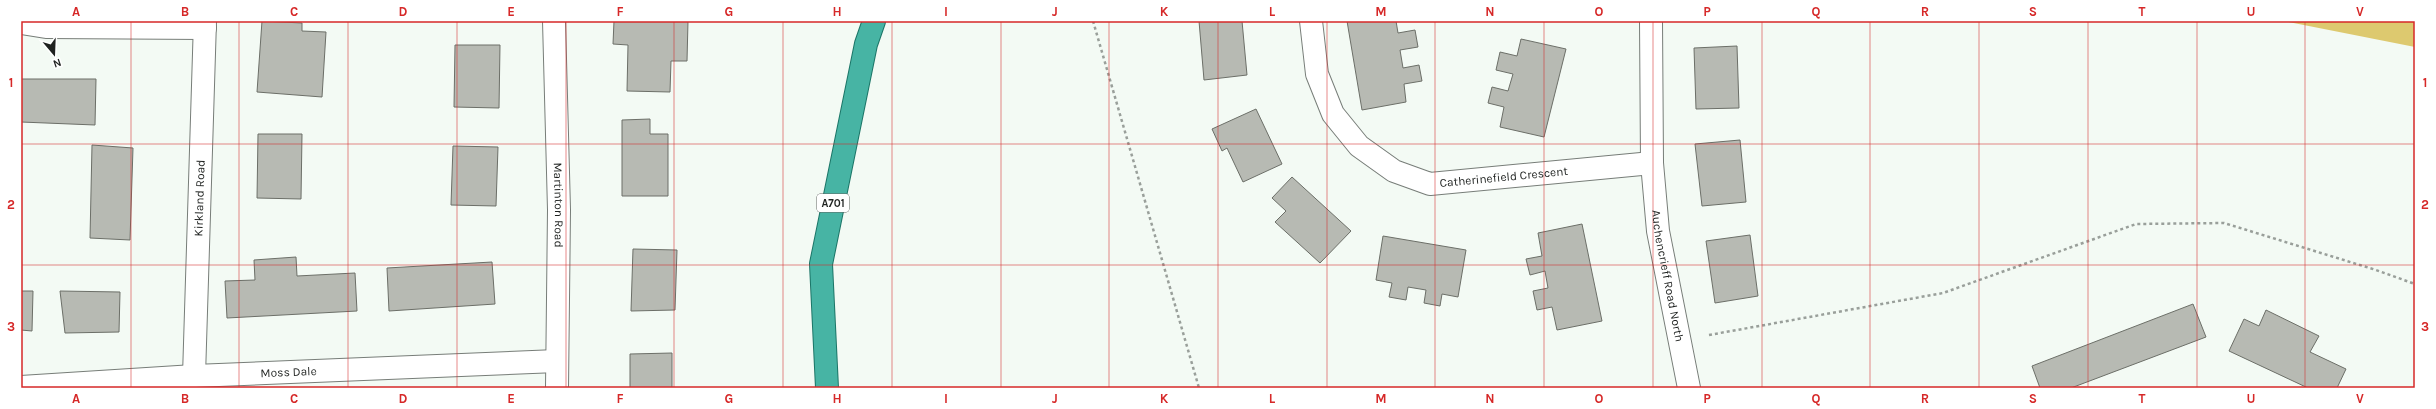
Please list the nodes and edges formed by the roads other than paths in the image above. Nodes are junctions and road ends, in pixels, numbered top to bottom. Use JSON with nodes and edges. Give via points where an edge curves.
{"nodes":[{"id":1,"x":554,"y":21,"type":"edge"},
{"id":2,"x":874,"y":21,"type":"edge"},
{"id":3,"x":1311,"y":21,"type":"edge"},
{"id":4,"x":1651,"y":21,"type":"edge"},
{"id":5,"x":21,"y":23,"type":"edge"},
{"id":6,"x":205,"y":24,"type":"edge"},
{"id":7,"x":1652,"y":163,"type":"junction"},
{"id":8,"x":557,"y":361,"type":"junction"},
{"id":9,"x":194,"y":376,"type":"junction"},
{"id":10,"x":21,"y":388,"type":"edge"},
{"id":11,"x":557,"y":388,"type":"edge"},
{"id":12,"x":827,"y":388,"type":"edge"},
{"id":13,"x":1689,"y":388,"type":"edge"}],
"edges":[{"from":1,"to":8,"type":"street","name":"Martinton Road","via":[[559,210]]},
{"from":2,"to":12,"type":"highway","number":"A701","via":[[866,44],[820,264]]},
{"from":3,"to":7,"type":"street","name":"Catherinefield Crescent","via":[[1317,74],[1333,114],[1359,146],[1394,171],[1430,184]]},
{"from":4,"to":7,"type":"street","name":"Auchencrieff Road North"},
{"from":5,"to":6,"type":"street","via":[[46,27]]},
{"from":6,"to":9,"type":"street","name":"Kirkland Road"},
{"from":7,"to":13,"type":"street","name":"Auchencrieff Road North","via":[[1658,231]]},
{"from":8,"to":9,"type":"street","name":"Moss Dale"},
{"from":8,"to":11,"type":"street","name":"Martinton Road"},
{"from":9,"to":10,"type":"street","name":"Moss Dale"}]}
